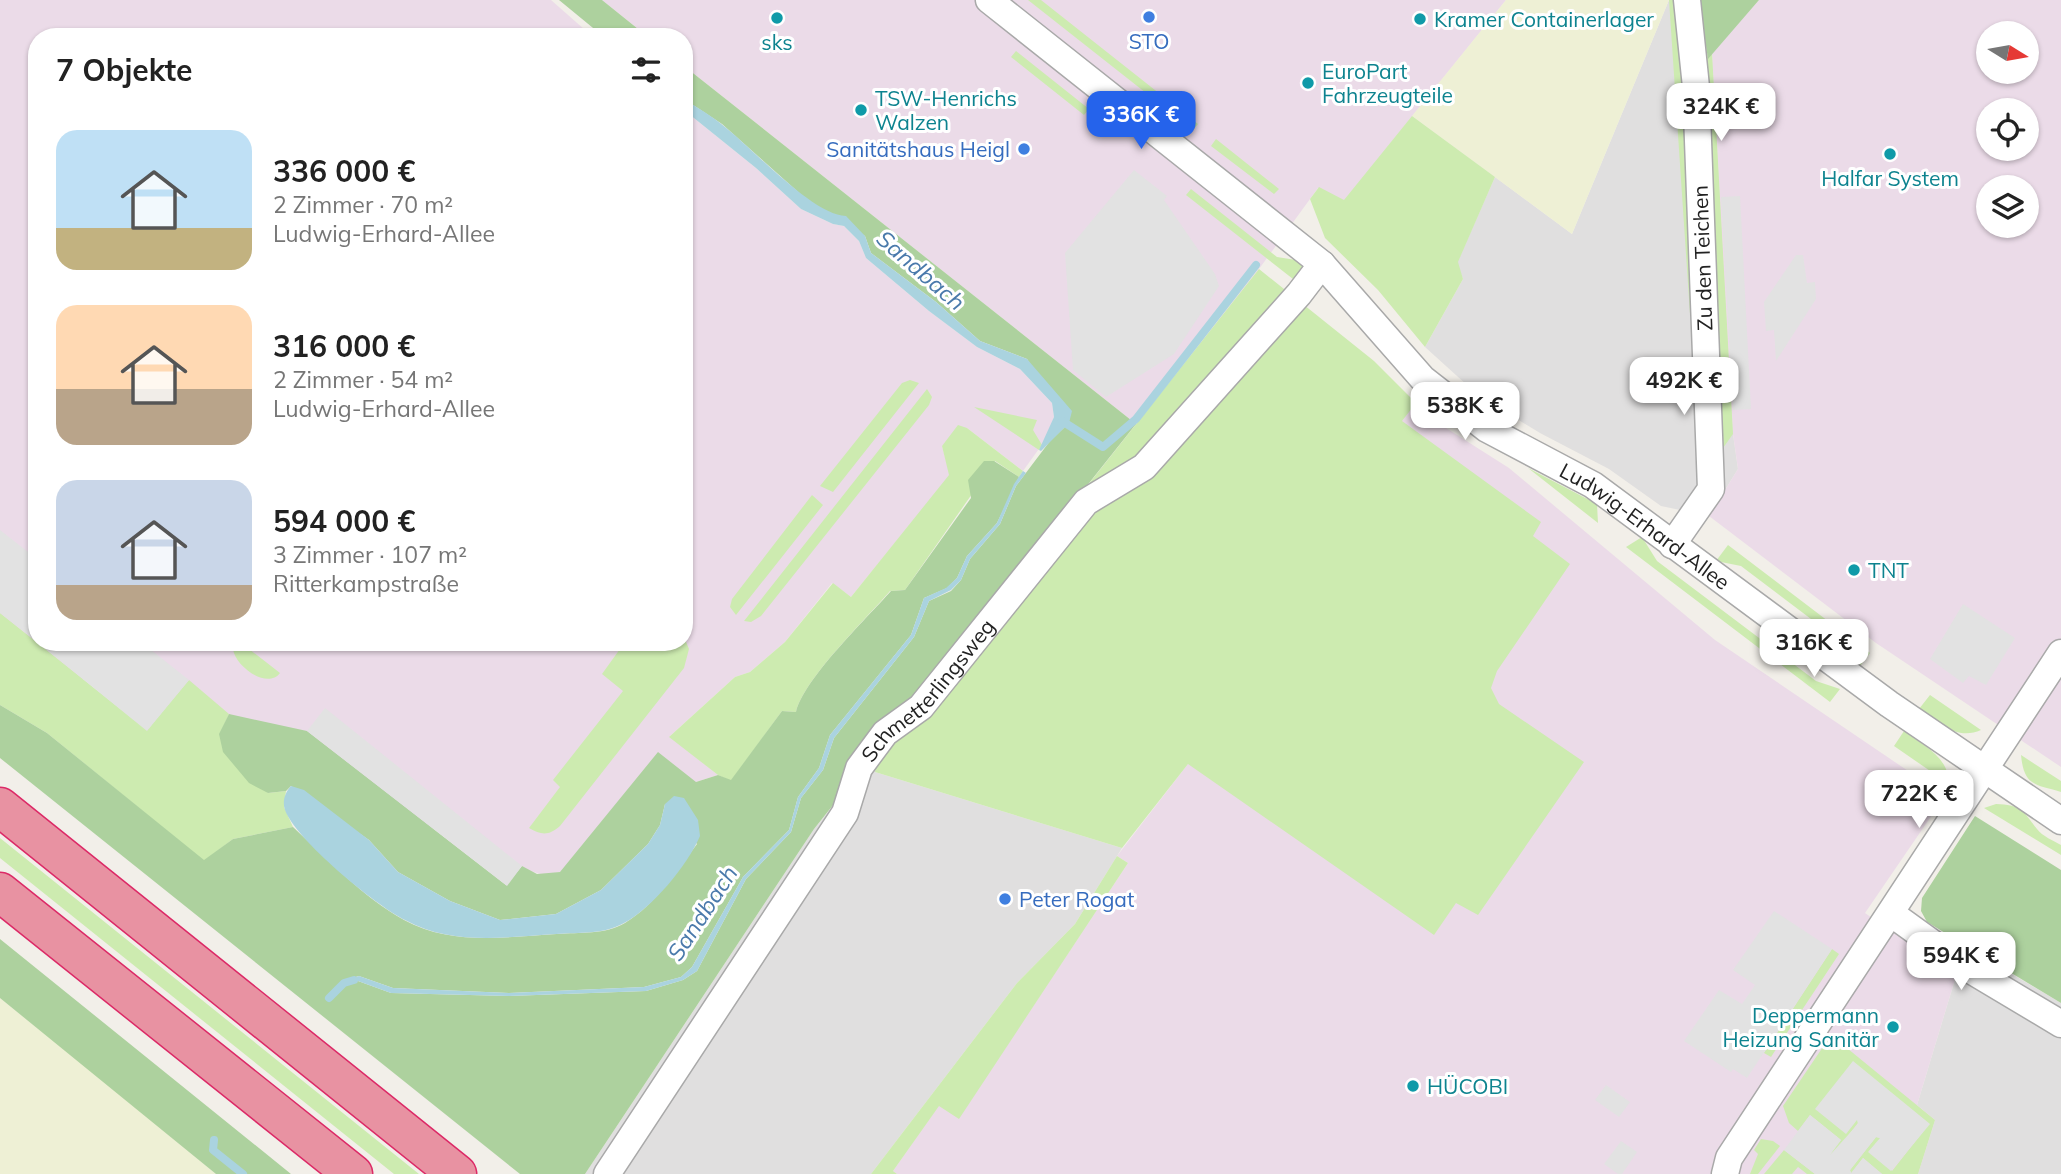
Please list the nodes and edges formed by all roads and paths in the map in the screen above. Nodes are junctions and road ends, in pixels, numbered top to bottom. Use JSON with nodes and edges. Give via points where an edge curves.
{"nodes":[{"id":1,"x":989,"y":0,"type":"edge"},
{"id":2,"x":1687,"y":0,"type":"edge"},
{"id":3,"x":1322,"y":264,"type":"junction"},
{"id":4,"x":1672,"y":545,"type":"junction"},
{"id":5,"x":2061,"y":653,"type":"edge"},
{"id":6,"x":1985,"y":772,"type":"junction"},
{"id":7,"x":0,"y":807,"type":"edge"},
{"id":8,"x":2061,"y":821,"type":"edge"},
{"id":9,"x":0,"y":892,"type":"edge"},
{"id":10,"x":1892,"y":914,"type":"junction"},
{"id":11,"x":2061,"y":1024,"type":"edge"},
{"id":12,"x":353,"y":1174,"type":"edge"},
{"id":13,"x":457,"y":1174,"type":"edge"},
{"id":14,"x":607,"y":1174,"type":"edge"},
{"id":15,"x":1725,"y":1174,"type":"edge"}],
"edges":[{"from":1,"to":3,"type":"street","name":"Ludwig-Erhard-Allee"},
{"from":2,"to":4,"type":"street","name":"Zu den Teichen","via":[[1696,87],[1711,489]]},
{"from":3,"to":4,"type":"street","name":"Ludwig-Erhard-Allee","via":[[1423,379],[1487,429],[1592,485]]},
{"from":3,"to":14,"type":"street","name":"Schmetterlingsweg","via":[[1144,467],[1086,502],[921,707],[885,733],[859,768],[845,813]]},
{"from":4,"to":6,"type":"street","name":"Ludwig-Erhard-Allee"},
{"from":5,"to":6,"type":"street"},
{"from":6,"to":8,"type":"street","name":"Ludwig-Erhard-Allee"},
{"from":6,"to":10,"type":"street"},
{"from":7,"to":13,"type":"highway"},
{"from":9,"to":12,"type":"highway"},
{"from":10,"to":11,"type":"street","via":[[1964,966]]},
{"from":10,"to":15,"type":"street","via":[[1729,1158]]}]}
